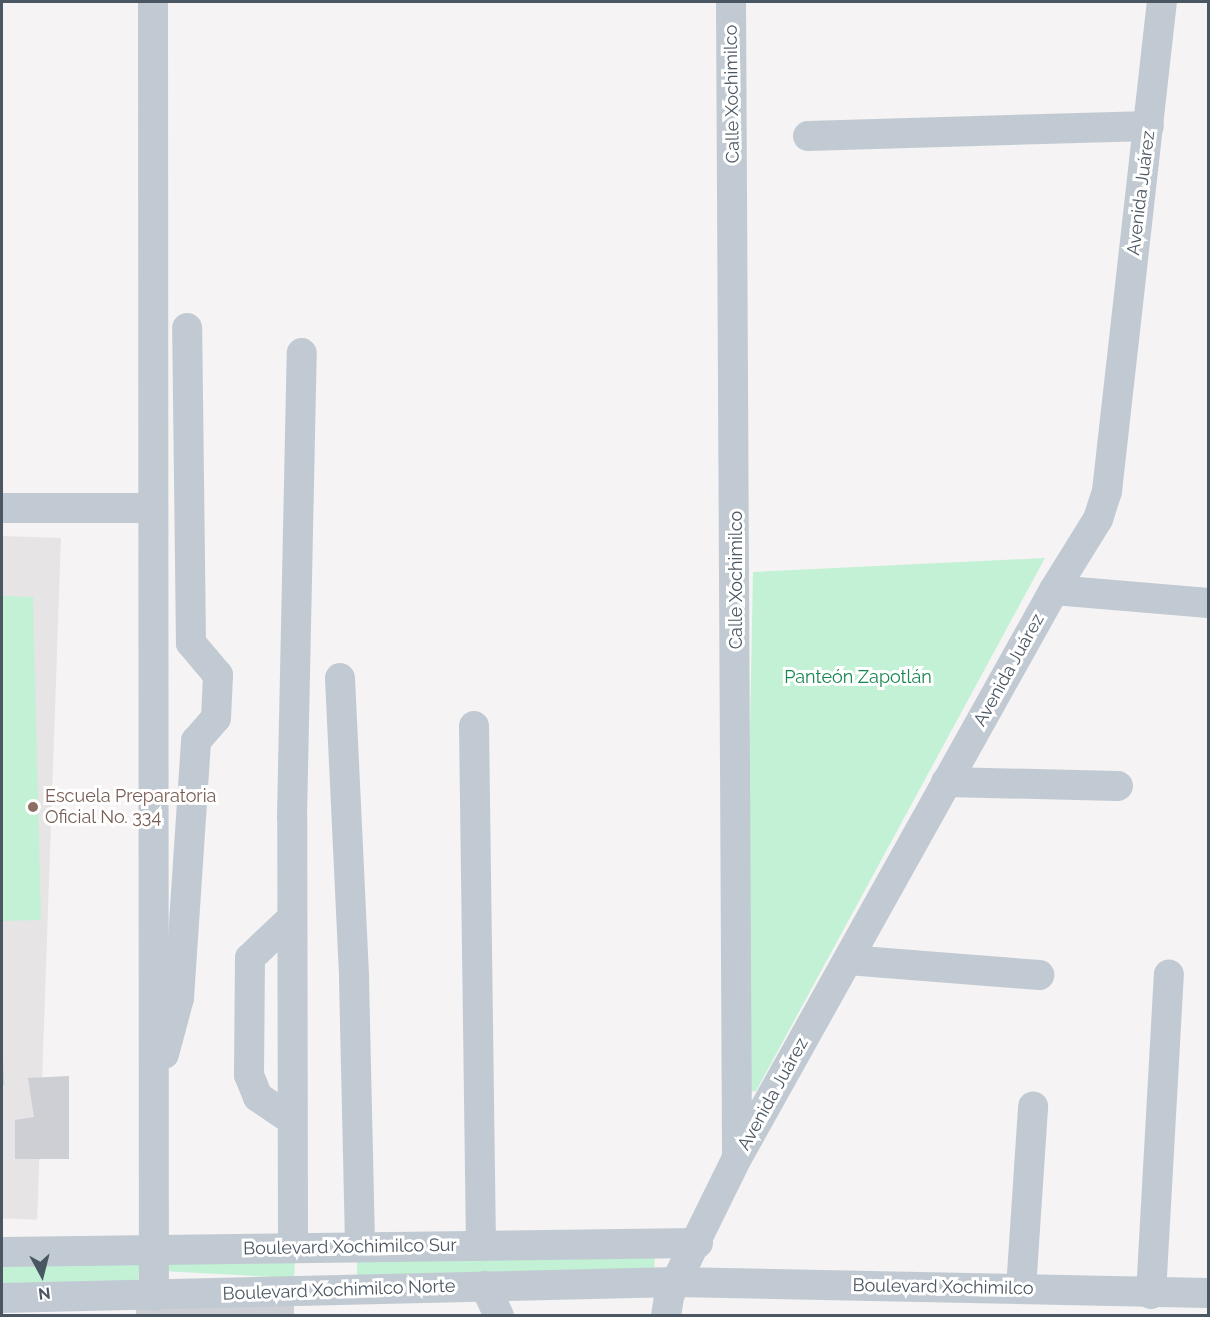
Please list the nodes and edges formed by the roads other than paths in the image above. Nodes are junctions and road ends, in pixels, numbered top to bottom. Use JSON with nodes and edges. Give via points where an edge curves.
{"nodes":[{"id":1,"x":153,"y":2,"type":"edge"},
{"id":2,"x":731,"y":2,"type":"edge"},
{"id":3,"x":1162,"y":2,"type":"edge"},
{"id":4,"x":1149,"y":126,"type":"junction"},
{"id":5,"x":808,"y":136,"type":"dead end"},
{"id":6,"x":187,"y":328,"type":"dead end"},
{"id":7,"x":302,"y":352,"type":"dead end"},
{"id":8,"x":2,"y":508,"type":"edge"},
{"id":9,"x":152,"y":508,"type":"junction"},
{"id":10,"x":1054,"y":590,"type":"junction"},
{"id":11,"x":1209,"y":603,"type":"edge"},
{"id":12,"x":340,"y":678,"type":"dead end"},
{"id":13,"x":474,"y":726,"type":"dead end"},
{"id":14,"x":946,"y":782,"type":"junction"},
{"id":15,"x":1118,"y":786,"type":"dead end"},
{"id":16,"x":292,"y":918,"type":"junction"},
{"id":17,"x":848,"y":960,"type":"junction"},
{"id":18,"x":1039,"y":975,"type":"dead end"},
{"id":19,"x":1169,"y":975,"type":"dead end"},
{"id":20,"x":153,"y":1095,"type":"junction"},
{"id":21,"x":1033,"y":1106,"type":"dead end"},
{"id":22,"x":292,"y":1120,"type":"junction"},
{"id":23,"x":737,"y":1158,"type":"junction"},
{"id":24,"x":698,"y":1243,"type":"junction"},
{"id":25,"x":481,"y":1246,"type":"junction"},
{"id":26,"x":325,"y":1247,"type":"junction"},
{"id":27,"x":360,"y":1247,"type":"junction"},
{"id":28,"x":293,"y":1248,"type":"junction"},
{"id":29,"x":153,"y":1250,"type":"junction"},
{"id":30,"x":2,"y":1252,"type":"edge"},
{"id":31,"x":676,"y":1282,"type":"junction"},
{"id":32,"x":484,"y":1286,"type":"junction"},
{"id":33,"x":1021,"y":1289,"type":"junction"},
{"id":34,"x":1209,"y":1293,"type":"edge"},
{"id":35,"x":154,"y":1296,"type":"junction"},
{"id":36,"x":2,"y":1298,"type":"edge"},
{"id":37,"x":1140,"y":1301,"type":"edge"},
{"id":38,"x":374,"y":1302,"type":"edge"},
{"id":39,"x":328,"y":1303,"type":"edge"},
{"id":40,"x":499,"y":1316,"type":"edge"},
{"id":41,"x":666,"y":1316,"type":"edge"}],
"edges":[{"from":1,"to":9,"type":"street"},
{"from":2,"to":23,"type":"street","name":"Calle Xochimilco"},
{"from":3,"to":4,"type":"street","name":"Avenida Juárez"},
{"from":4,"to":5,"type":"street"},
{"from":4,"to":10,"type":"street","name":"Avenida Juárez","via":[[1107,492],[1098,519]]},
{"from":6,"to":20,"type":"street","via":[[191,643],[218,675],[216,718],[196,741],[178,998]]},
{"from":7,"to":16,"type":"street"},
{"from":8,"to":9,"type":"street"},
{"from":9,"to":20,"type":"street"},
{"from":10,"to":11,"type":"street"},
{"from":10,"to":14,"type":"street","name":"Avenida Juárez"},
{"from":12,"to":27,"type":"street","via":[[354,979]]},
{"from":13,"to":25,"type":"street"},
{"from":14,"to":15,"type":"street"},
{"from":14,"to":17,"type":"street","name":"Avenida Juárez"},
{"from":16,"to":22,"type":"street"},
{"from":16,"to":22,"type":"street","via":[[250,958],[249,1075],[258,1097]]},
{"from":17,"to":18,"type":"street"},
{"from":17,"to":23,"type":"street","name":"Avenida Juárez"},
{"from":19,"to":37,"type":"street"},
{"from":20,"to":29,"type":"street"},
{"from":21,"to":33,"type":"street"},
{"from":22,"to":28,"type":"street"},
{"from":23,"to":24,"type":"street","name":"Avenida Juárez"},
{"from":24,"to":25,"type":"street","name":"Boulevard Xochimilco Sur"},
{"from":24,"to":31,"type":"street","name":"Avenida Juárez"},
{"from":25,"to":27,"type":"street","name":"Boulevard Xochimilco Sur"},
{"from":26,"to":27,"type":"street","name":"Boulevard Xochimilco Sur"},
{"from":26,"to":28,"type":"street","name":"Boulevard Xochimilco Sur"},
{"from":26,"to":39,"type":"street"},
{"from":28,"to":29,"type":"street","name":"Boulevard Xochimilco Sur"},
{"from":29,"to":30,"type":"street","name":"Boulevard Xochimilco Sur"},
{"from":29,"to":35,"type":"street"},
{"from":31,"to":32,"type":"street","name":"Boulevard Xochimilco Norte"},
{"from":31,"to":33,"type":"street","name":"Boulevard Xochimilco"},
{"from":31,"to":41,"type":"street","name":"Avenida Juárez"},
{"from":32,"to":38,"type":"street","name":"Boulevard Xochimilco Norte"},
{"from":32,"to":40,"type":"street"},
{"from":33,"to":37,"type":"street","name":"Boulevard Xochimilco"},
{"from":34,"to":37,"type":"street","name":"Boulevard Xochimilco"},
{"from":35,"to":36,"type":"street","name":"Boulevard Xochimilco Norte"},
{"from":35,"to":39,"type":"street","name":"Boulevard Xochimilco Norte"},
{"from":38,"to":39,"type":"street","name":"Boulevard Xochimilco Norte"}]}
